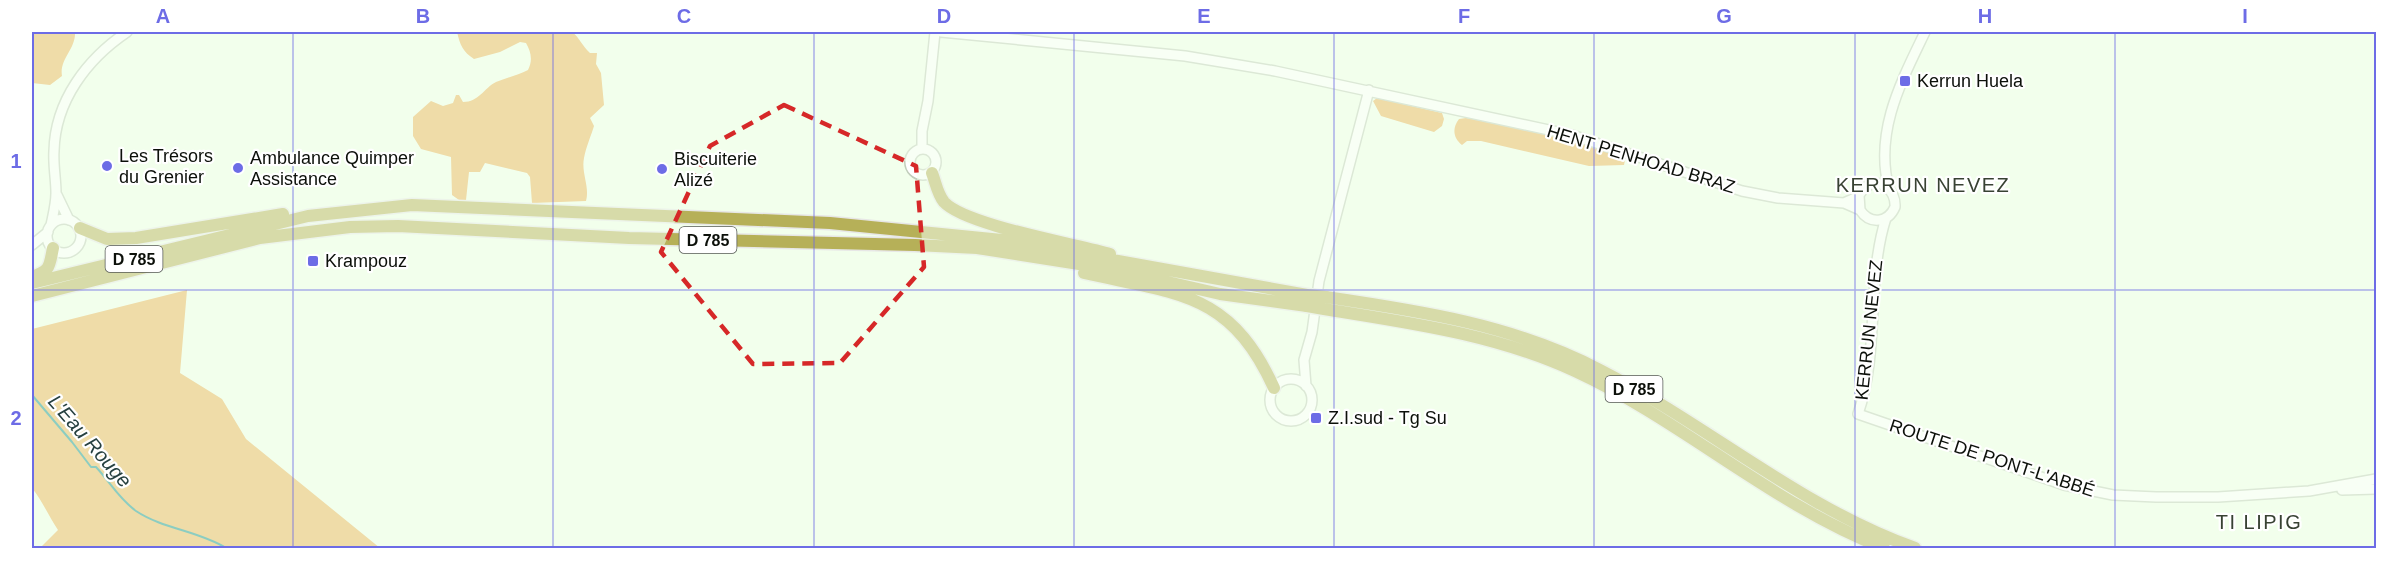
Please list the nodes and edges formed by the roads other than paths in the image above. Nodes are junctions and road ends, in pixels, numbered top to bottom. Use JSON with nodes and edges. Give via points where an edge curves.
{"nodes":[{"id":1,"x":127,"y":32,"type":"edge"},
{"id":2,"x":935,"y":32,"type":"edge"},
{"id":3,"x":941,"y":32,"type":"edge"},
{"id":4,"x":1925,"y":32,"type":"edge"},
{"id":5,"x":1369,"y":90,"type":"junction"},
{"id":6,"x":922,"y":131,"type":"junction"},
{"id":7,"x":922,"y":149,"type":"junction"},
{"id":8,"x":913,"y":154,"type":"junction"},
{"id":9,"x":1884,"y":169,"type":"junction"},
{"id":10,"x":932,"y":172,"type":"junction"},
{"id":11,"x":1873,"y":184,"type":"junction"},
{"id":12,"x":1889,"y":189,"type":"junction"},
{"id":13,"x":56,"y":193,"type":"junction"},
{"id":14,"x":1859,"y":195,"type":"junction"},
{"id":15,"x":1844,"y":203,"type":"junction"},
{"id":16,"x":1860,"y":210,"type":"junction"},
{"id":17,"x":308,"y":216,"type":"junction"},
{"id":18,"x":1886,"y":218,"type":"junction"},
{"id":19,"x":1869,"y":219,"type":"junction"},
{"id":20,"x":69,"y":220,"type":"junction"},
{"id":21,"x":80,"y":228,"type":"junction"},
{"id":22,"x":50,"y":229,"type":"junction"},
{"id":23,"x":32,"y":245,"type":"edge"},
{"id":24,"x":51,"y":246,"type":"junction"},
{"id":25,"x":1877,"y":246,"type":"junction"},
{"id":26,"x":977,"y":248,"type":"junction"},
{"id":27,"x":1157,"y":267,"type":"junction"},
{"id":28,"x":32,"y":277,"type":"edge"},
{"id":29,"x":32,"y":283,"type":"edge"},
{"id":30,"x":32,"y":296,"type":"edge"},
{"id":31,"x":1307,"y":300,"type":"junction"},
{"id":32,"x":1325,"y":303,"type":"junction"},
{"id":33,"x":1304,"y":360,"type":"junction"},
{"id":34,"x":1290,"y":379,"type":"junction"},
{"id":35,"x":1306,"y":386,"type":"junction"},
{"id":36,"x":1274,"y":388,"type":"junction"},
{"id":37,"x":1858,"y":414,"type":"joint"},
{"id":38,"x":2376,"y":479,"type":"edge"},
{"id":39,"x":2376,"y":489,"type":"edge"},
{"id":40,"x":2309,"y":491,"type":"junction"},
{"id":41,"x":1884,"y":549,"type":"edge"},
{"id":42,"x":1915,"y":549,"type":"edge"}],
"edges":[{"from":1,"to":13,"type":"street","via":[[85,71],[62,109],[54,149]]},
{"from":2,"to":6,"type":"street"},
{"from":3,"to":5,"type":"street","name":"HENT PENHOAD BRAZ","via":[[1213,60]]},
{"from":4,"to":9,"type":"street","via":[[1901,81],[1888,120]]},
{"from":5,"to":15,"type":"street","name":"HENT PENHOAD BRAZ","via":[[1572,135],[1742,191]]},
{"from":5,"to":33,"type":"street","via":[[1319,281]]},
{"from":6,"to":7,"type":"street"},
{"from":6,"to":8,"type":"street"},
{"from":7,"to":8,"type":"street"},
{"from":7,"to":10,"type":"street","via":[[934,155]]},
{"from":8,"to":10,"type":"street","via":[[913,171],[924,176]]},
{"from":9,"to":11,"type":"street"},
{"from":9,"to":12,"type":"street"},
{"from":10,"to":27,"type":"highway","via":[[940,196],[959,213]]},
{"from":11,"to":12,"type":"street"},
{"from":11,"to":14,"type":"street"},
{"from":12,"to":18,"type":"street","via":[[1895,202]]},
{"from":13,"to":20,"type":"street"},
{"from":13,"to":22,"type":"street"},
{"from":14,"to":15,"type":"street"},
{"from":14,"to":16,"type":"street"},
{"from":15,"to":16,"type":"street","name":"HENT PENHOAD BRAZ"},
{"from":16,"to":19,"type":"street"},
{"from":17,"to":21,"type":"highway","via":[[291,212],[136,238],[107,239]]},
{"from":17,"to":27,"type":"highway","number":"D 785","via":[[412,205],[830,223],[1002,240]]},
{"from":17,"to":29,"type":"highway","number":"D 785"},
{"from":18,"to":19,"type":"street"},
{"from":18,"to":25,"type":"street","name":"KERRUN NEVEZ"},
{"from":19,"to":25,"type":"street","name":"KERRUN NEVEZ"},
{"from":20,"to":21,"type":"street"},
{"from":20,"to":22,"type":"street","via":[[59,220]]},
{"from":21,"to":24,"type":"street","via":[[81,238],[73,251],[62,253]]},
{"from":22,"to":23,"type":"street"},
{"from":22,"to":24,"type":"street"},
{"from":23,"to":24,"type":"street"},
{"from":24,"to":28,"type":"highway","via":[[49,268]]},
{"from":25,"to":37,"type":"street","name":"KERRUN NEVEZ","via":[[1867,377]]},
{"from":26,"to":30,"type":"highway","number":"D 785","via":[[629,238],[450,227],[350,227],[260,238]]},
{"from":26,"to":31,"type":"highway","number":"D 785","via":[[1111,269],[1220,294]]},
{"from":26,"to":36,"type":"highway","via":[[1174,293],[1206,305],[1245,337]]},
{"from":27,"to":31,"type":"highway","number":"D 785"},
{"from":31,"to":32,"type":"highway","number":"D 785","bridge":true},
{"from":32,"to":41,"type":"highway","number":"D 785","via":[[1448,329],[1549,360],[1634,404],[1793,503]]},
{"from":32,"to":42,"type":"highway","number":"D 785","via":[[1412,310],[1487,326],[1555,349],[1653,400],[1813,501]]},
{"from":33,"to":34,"type":"street"},
{"from":33,"to":35,"type":"street"},
{"from":34,"to":35,"type":"street"},
{"from":34,"to":36,"type":"street"},
{"from":35,"to":36,"type":"street","via":[[1312,397],[1310,410],[1292,422],[1273,412],[1270,399]]},
{"from":37,"to":40,"type":"street","name":"ROUTE DE PONT-L'ABBÉ","via":[[2064,485],[2099,493],[2166,497]]},
{"from":38,"to":40,"type":"street","name":"ROUTE DE PONT-L'ABBÉ"},
{"from":39,"to":40,"type":"street"}]}
